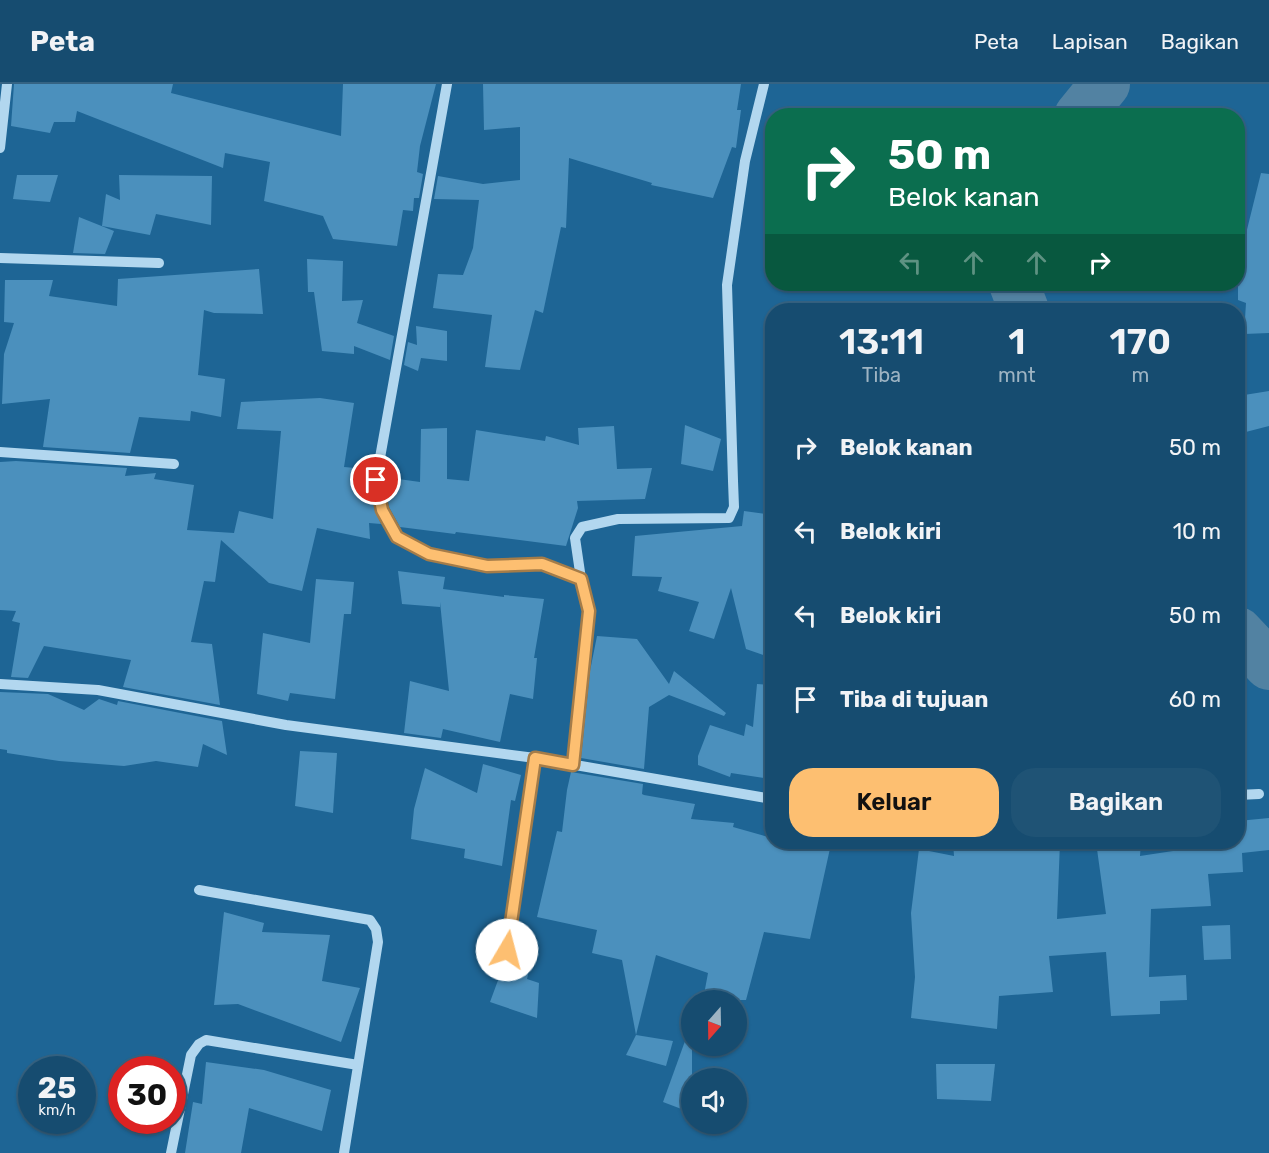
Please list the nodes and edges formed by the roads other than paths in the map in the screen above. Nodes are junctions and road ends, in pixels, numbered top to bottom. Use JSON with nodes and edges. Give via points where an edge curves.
{"nodes":[{"id":1,"x":7,"y":84,"type":"edge"},
{"id":2,"x":447,"y":84,"type":"edge"},
{"id":3,"x":764,"y":84,"type":"edge"},
{"id":4,"x":0,"y":148,"type":"edge"},
{"id":5,"x":0,"y":258,"type":"edge"},
{"id":6,"x":159,"y":263,"type":"dead end"},
{"id":7,"x":0,"y":453,"type":"edge"},
{"id":8,"x":174,"y":464,"type":"dead end"},
{"id":9,"x":581,"y":579,"type":"junction"},
{"id":10,"x":0,"y":684,"type":"edge"},
{"id":11,"x":535,"y":758,"type":"junction"},
{"id":12,"x":573,"y":765,"type":"junction"},
{"id":13,"x":1259,"y":794,"type":"dead end"},
{"id":14,"x":1245,"y":795,"type":"edge"},
{"id":15,"x":765,"y":798,"type":"edge"},
{"id":16,"x":199,"y":890,"type":"dead end"},
{"id":17,"x":507,"y":950,"type":"dead end"},
{"id":18,"x":358,"y":1065,"type":"junction"},
{"id":19,"x":171,"y":1153,"type":"edge"},
{"id":20,"x":344,"y":1153,"type":"edge"}],
"edges":[{"from":1,"to":4,"type":"street"},
{"from":2,"to":9,"type":"street","via":[[376,480],[382,510],[397,537],[429,554],[487,566],[542,564]]},
{"from":3,"to":9,"type":"street","via":[[745,161],[727,285],[733,512],[729,518],[628,519],[582,527],[575,538]]},
{"from":5,"to":6,"type":"street"},
{"from":7,"to":8,"type":"street"},
{"from":9,"to":12,"type":"street","via":[[589,611]]},
{"from":10,"to":11,"type":"street","via":[[98,690],[286,725]]},
{"from":11,"to":12,"type":"street"},
{"from":11,"to":17,"type":"street"},
{"from":12,"to":15,"type":"street"},
{"from":13,"to":14,"type":"street"},
{"from":16,"to":18,"type":"street","via":[[369,920],[376,929],[378,942]]},
{"from":18,"to":19,"type":"street","via":[[206,1040],[191,1054]]},
{"from":18,"to":20,"type":"street"}]}
